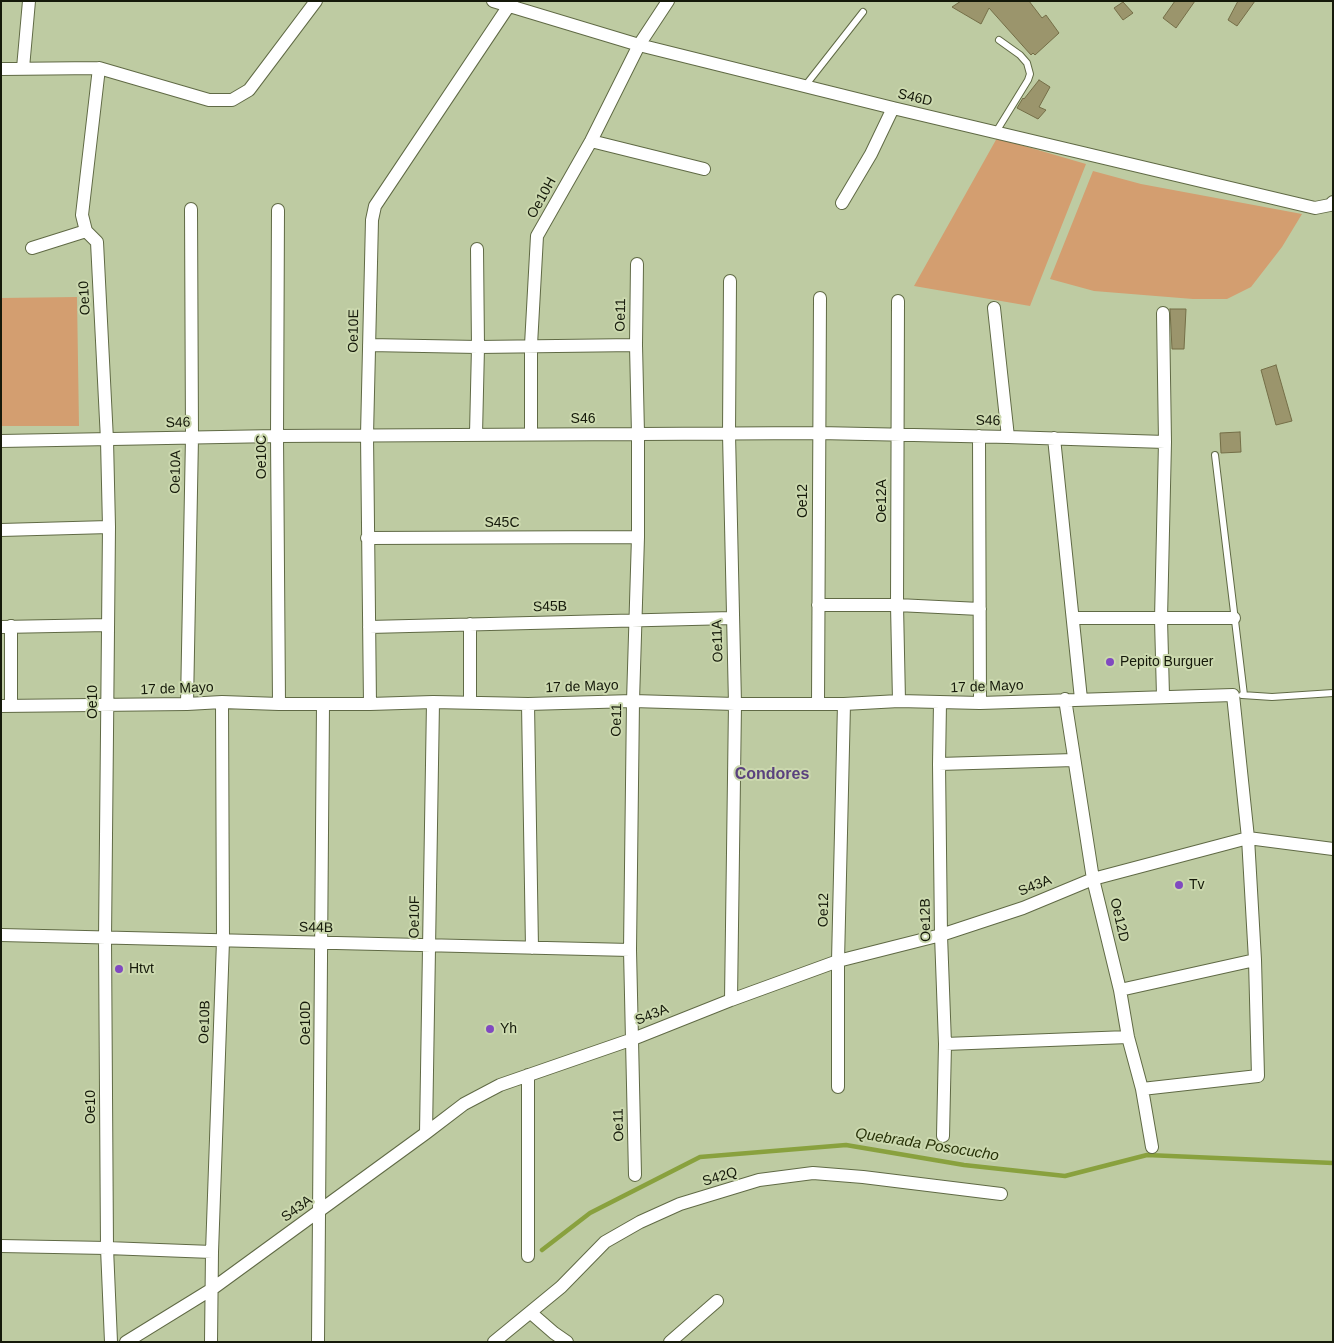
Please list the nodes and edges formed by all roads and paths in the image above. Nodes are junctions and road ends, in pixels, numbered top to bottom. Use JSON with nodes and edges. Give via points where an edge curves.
{"nodes":[{"id":1,"x":29,"y":1,"type":"edge"},
{"id":2,"x":316,"y":1,"type":"edge"},
{"id":3,"x":493,"y":1,"type":"edge"},
{"id":4,"x":668,"y":1,"type":"edge"},
{"id":5,"x":510,"y":4,"type":"edge"},
{"id":6,"x":863,"y":12,"type":"dead end"},
{"id":7,"x":998,"y":40,"type":"dead end"},
{"id":8,"x":639,"y":45,"type":"junction"},
{"id":9,"x":23,"y":68,"type":"junction"},
{"id":10,"x":99,"y":68,"type":"junction"},
{"id":11,"x":1,"y":69,"type":"edge"},
{"id":12,"x":805,"y":86,"type":"junction"},
{"id":13,"x":893,"y":108,"type":"junction"},
{"id":14,"x":996,"y":132,"type":"junction"},
{"id":15,"x":591,"y":141,"type":"junction"},
{"id":16,"x":704,"y":169,"type":"dead end"},
{"id":17,"x":1333,"y":202,"type":"edge"},
{"id":18,"x":842,"y":203,"type":"dead end"},
{"id":19,"x":191,"y":209,"type":"dead end"},
{"id":20,"x":278,"y":210,"type":"dead end"},
{"id":21,"x":86,"y":231,"type":"junction"},
{"id":22,"x":32,"y":248,"type":"dead end"},
{"id":23,"x":477,"y":249,"type":"dead end"},
{"id":24,"x":637,"y":264,"type":"dead end"},
{"id":25,"x":730,"y":281,"type":"dead end"},
{"id":26,"x":820,"y":298,"type":"dead end"},
{"id":27,"x":898,"y":301,"type":"dead end"},
{"id":28,"x":994,"y":308,"type":"dead end"},
{"id":29,"x":1163,"y":313,"type":"dead end"},
{"id":30,"x":369,"y":345,"type":"junction"},
{"id":31,"x":531,"y":345,"type":"junction"},
{"id":32,"x":636,"y":345,"type":"junction"},
{"id":33,"x":478,"y":347,"type":"junction"},
{"id":34,"x":819,"y":433,"type":"junction"},
{"id":35,"x":476,"y":434,"type":"junction"},
{"id":36,"x":531,"y":434,"type":"junction"},
{"id":37,"x":638,"y":434,"type":"junction"},
{"id":38,"x":729,"y":434,"type":"junction"},
{"id":39,"x":897,"y":434,"type":"junction"},
{"id":40,"x":367,"y":435,"type":"junction"},
{"id":41,"x":277,"y":436,"type":"junction"},
{"id":42,"x":979,"y":436,"type":"junction"},
{"id":43,"x":1008,"y":436,"type":"junction"},
{"id":44,"x":192,"y":437,"type":"junction"},
{"id":45,"x":1054,"y":438,"type":"junction"},
{"id":46,"x":107,"y":440,"type":"junction"},
{"id":47,"x":1,"y":441,"type":"edge"},
{"id":48,"x":1164,"y":442,"type":"junction"},
{"id":49,"x":1214,"y":455,"type":"dead end"},
{"id":50,"x":109,"y":528,"type":"junction"},
{"id":51,"x":1,"y":530,"type":"edge"},
{"id":52,"x":367,"y":538,"type":"junction"},
{"id":53,"x":638,"y":538,"type":"junction"},
{"id":54,"x":818,"y":605,"type":"junction"},
{"id":55,"x":897,"y":605,"type":"junction"},
{"id":56,"x":980,"y":609,"type":"junction"},
{"id":57,"x":732,"y":618,"type":"junction"},
{"id":58,"x":1073,"y":618,"type":"junction"},
{"id":59,"x":1234,"y":618,"type":"junction"},
{"id":60,"x":1160,"y":619,"type":"junction"},
{"id":61,"x":635,"y":620,"type":"junction"},
{"id":62,"x":108,"y":624,"type":"junction"},
{"id":63,"x":470,"y":624,"type":"junction"},
{"id":64,"x":6,"y":626,"type":"edge"},
{"id":65,"x":369,"y":627,"type":"junction"},
{"id":66,"x":1333,"y":693,"type":"edge"},
{"id":67,"x":1238,"y":695,"type":"junction"},
{"id":68,"x":1163,"y":696,"type":"junction"},
{"id":69,"x":1065,"y":699,"type":"junction"},
{"id":70,"x":1081,"y":699,"type":"junction"},
{"id":71,"x":633,"y":701,"type":"junction"},
{"id":72,"x":899,"y":701,"type":"junction"},
{"id":73,"x":222,"y":702,"type":"junction"},
{"id":74,"x":433,"y":702,"type":"junction"},
{"id":75,"x":470,"y":702,"type":"junction"},
{"id":76,"x":818,"y":703,"type":"junction"},
{"id":77,"x":940,"y":703,"type":"junction"},
{"id":78,"x":980,"y":703,"type":"junction"},
{"id":79,"x":187,"y":704,"type":"junction"},
{"id":80,"x":280,"y":704,"type":"junction"},
{"id":81,"x":323,"y":704,"type":"junction"},
{"id":82,"x":370,"y":704,"type":"junction"},
{"id":83,"x":528,"y":704,"type":"junction"},
{"id":84,"x":735,"y":704,"type":"junction"},
{"id":85,"x":844,"y":704,"type":"junction"},
{"id":86,"x":108,"y":705,"type":"junction"},
{"id":87,"x":6,"y":706,"type":"edge"},
{"id":88,"x":1074,"y":760,"type":"junction"},
{"id":89,"x":939,"y":764,"type":"junction"},
{"id":90,"x":1248,"y":838,"type":"junction"},
{"id":91,"x":1333,"y":849,"type":"edge"},
{"id":92,"x":1093,"y":879,"type":"junction"},
{"id":93,"x":1,"y":935,"type":"edge"},
{"id":94,"x":941,"y":935,"type":"junction"},
{"id":95,"x":106,"y":939,"type":"junction"},
{"id":96,"x":223,"y":941,"type":"junction"},
{"id":97,"x":321,"y":943,"type":"junction"},
{"id":98,"x":430,"y":945,"type":"junction"},
{"id":99,"x":532,"y":948,"type":"junction"},
{"id":100,"x":630,"y":950,"type":"junction"},
{"id":101,"x":1255,"y":960,"type":"junction"},
{"id":102,"x":838,"y":961,"type":"junction"},
{"id":103,"x":1120,"y":990,"type":"junction"},
{"id":104,"x":731,"y":1000,"type":"junction"},
{"id":105,"x":1128,"y":1037,"type":"junction"},
{"id":106,"x":633,"y":1039,"type":"junction"},
{"id":107,"x":945,"y":1044,"type":"junction"},
{"id":108,"x":528,"y":1075,"type":"junction"},
{"id":109,"x":838,"y":1087,"type":"dead end"},
{"id":110,"x":1142,"y":1089,"type":"junction"},
{"id":111,"x":426,"y":1134,"type":"junction"},
{"id":112,"x":943,"y":1136,"type":"dead end"},
{"id":113,"x":1152,"y":1147,"type":"dead end"},
{"id":114,"x":635,"y":1176,"type":"dead end"},
{"id":115,"x":1001,"y":1194,"type":"dead end"},
{"id":116,"x":319,"y":1211,"type":"junction"},
{"id":117,"x":1,"y":1246,"type":"edge"},
{"id":118,"x":107,"y":1248,"type":"junction"},
{"id":119,"x":212,"y":1252,"type":"junction"},
{"id":120,"x":528,"y":1256,"type":"dead end"},
{"id":121,"x":212,"y":1289,"type":"junction"},
{"id":122,"x":716,"y":1301,"type":"dead end"},
{"id":123,"x":531,"y":1313,"type":"junction"},
{"id":124,"x":111,"y":1342,"type":"edge"},
{"id":125,"x":126,"y":1342,"type":"edge"},
{"id":126,"x":211,"y":1342,"type":"edge"},
{"id":127,"x":318,"y":1342,"type":"edge"},
{"id":128,"x":494,"y":1342,"type":"edge"},
{"id":129,"x":567,"y":1342,"type":"edge"},
{"id":130,"x":670,"y":1342,"type":"edge"}],
"edges":[{"from":1,"to":9,"type":"street"},
{"from":2,"to":10,"type":"street","via":[[249,90],[232,100],[209,100]]},
{"from":3,"to":5,"type":"street","name":"S46D"},
{"from":4,"to":8,"type":"street","name":"Oe10H"},
{"from":5,"to":8,"type":"street","name":"S46D"},
{"from":5,"to":30,"type":"street","name":"Oe10E","via":[[375,206]]},
{"from":6,"to":12,"type":"lane"},
{"from":7,"to":14,"type":"lane","via":[[1020,55],[1030,74]]},
{"from":8,"to":12,"type":"street","name":"S46D"},
{"from":8,"to":15,"type":"street","name":"Oe10H"},
{"from":9,"to":10,"type":"street"},
{"from":9,"to":11,"type":"street"},
{"from":10,"to":21,"type":"street","name":"Oe10","via":[[82,215]]},
{"from":12,"to":13,"type":"street","name":"S46D"},
{"from":13,"to":14,"type":"street","name":"S46D"},
{"from":13,"to":18,"type":"street"},
{"from":14,"to":17,"type":"street","name":"S46D","via":[[1315,208]]},
{"from":15,"to":16,"type":"street"},
{"from":15,"to":31,"type":"street","name":"Oe10H","via":[[537,236]]},
{"from":19,"to":44,"type":"street","name":"Oe10A"},
{"from":20,"to":41,"type":"street","name":"Oe10C"},
{"from":21,"to":22,"type":"street"},
{"from":21,"to":46,"type":"street","name":"Oe10","via":[[98,242]]},
{"from":23,"to":33,"type":"street"},
{"from":24,"to":32,"type":"street","name":"Oe11"},
{"from":25,"to":38,"type":"street","name":"Oe11A"},
{"from":26,"to":34,"type":"street","name":"Oe12"},
{"from":27,"to":39,"type":"street","name":"Oe12A"},
{"from":28,"to":43,"type":"street"},
{"from":29,"to":48,"type":"street"},
{"from":30,"to":33,"type":"street"},
{"from":30,"to":40,"type":"street","name":"Oe10E"},
{"from":31,"to":32,"type":"street"},
{"from":31,"to":33,"type":"street"},
{"from":31,"to":36,"type":"street","name":"Oe10H"},
{"from":32,"to":37,"type":"street","name":"Oe11"},
{"from":33,"to":35,"type":"street"},
{"from":34,"to":38,"type":"street","name":"S46"},
{"from":34,"to":39,"type":"street","name":"S46"},
{"from":34,"to":54,"type":"street","name":"Oe12"},
{"from":35,"to":36,"type":"street","name":"S46"},
{"from":35,"to":40,"type":"street","name":"S46"},
{"from":36,"to":37,"type":"street","name":"S46"},
{"from":37,"to":38,"type":"street","name":"S46"},
{"from":37,"to":53,"type":"street","name":"Oe11"},
{"from":38,"to":57,"type":"street","name":"Oe11A"},
{"from":39,"to":42,"type":"street","name":"S46"},
{"from":39,"to":55,"type":"street","name":"Oe12A"},
{"from":40,"to":41,"type":"street","name":"S46"},
{"from":40,"to":52,"type":"street","name":"Oe10E"},
{"from":41,"to":44,"type":"street","name":"S46"},
{"from":41,"to":80,"type":"street","name":"Oe10C"},
{"from":42,"to":43,"type":"street","name":"S46"},
{"from":42,"to":56,"type":"street"},
{"from":43,"to":45,"type":"street","name":"S46"},
{"from":44,"to":46,"type":"street","name":"S46"},
{"from":44,"to":79,"type":"street","name":"Oe10A"},
{"from":45,"to":48,"type":"street","name":"S46"},
{"from":45,"to":58,"type":"street"},
{"from":46,"to":47,"type":"street","name":"S46"},
{"from":46,"to":50,"type":"street","name":"Oe10"},
{"from":48,"to":60,"type":"street"},
{"from":49,"to":59,"type":"lane"},
{"from":50,"to":51,"type":"street"},
{"from":50,"to":62,"type":"street","name":"Oe10"},
{"from":52,"to":53,"type":"street","name":"S45C"},
{"from":52,"to":65,"type":"street","name":"Oe10E"},
{"from":53,"to":61,"type":"street","name":"Oe11"},
{"from":54,"to":55,"type":"street"},
{"from":54,"to":76,"type":"street","name":"Oe12"},
{"from":55,"to":56,"type":"street"},
{"from":55,"to":72,"type":"street","name":"Oe12A"},
{"from":56,"to":78,"type":"street"},
{"from":57,"to":61,"type":"street","name":"S45B"},
{"from":57,"to":84,"type":"street","name":"Oe11A"},
{"from":58,"to":60,"type":"street"},
{"from":58,"to":70,"type":"street"},
{"from":59,"to":60,"type":"street"},
{"from":59,"to":67,"type":"lane"},
{"from":60,"to":68,"type":"street"},
{"from":61,"to":63,"type":"street","name":"S45B"},
{"from":61,"to":71,"type":"street","name":"Oe11"},
{"from":62,"to":64,"type":"street"},
{"from":62,"to":86,"type":"street","name":"Oe10"},
{"from":63,"to":65,"type":"street","name":"S45B"},
{"from":63,"to":75,"type":"street"},
{"from":64,"to":87,"type":"street"},
{"from":65,"to":82,"type":"street","name":"Oe10E"},
{"from":66,"to":67,"type":"lane","via":[[1272,697]]},
{"from":67,"to":68,"type":"street","name":"17 de Mayo"},
{"from":67,"to":90,"type":"street"},
{"from":68,"to":70,"type":"street","name":"17 de Mayo"},
{"from":69,"to":70,"type":"street","name":"17 de Mayo"},
{"from":69,"to":78,"type":"street","name":"17 de Mayo"},
{"from":69,"to":88,"type":"street","name":"Oe12D"},
{"from":71,"to":83,"type":"street","name":"17 de Mayo"},
{"from":71,"to":84,"type":"street","name":"17 de Mayo"},
{"from":71,"to":100,"type":"street","name":"Oe11"},
{"from":72,"to":77,"type":"street","name":"17 de Mayo"},
{"from":72,"to":85,"type":"street","name":"17 de Mayo"},
{"from":73,"to":79,"type":"street","name":"17 de Mayo"},
{"from":73,"to":80,"type":"street","name":"17 de Mayo"},
{"from":73,"to":96,"type":"street","name":"Oe10B"},
{"from":74,"to":75,"type":"street","name":"17 de Mayo"},
{"from":74,"to":82,"type":"street","name":"17 de Mayo"},
{"from":74,"to":98,"type":"street","name":"Oe10F"},
{"from":75,"to":83,"type":"street","name":"17 de Mayo"},
{"from":76,"to":84,"type":"street","name":"17 de Mayo"},
{"from":76,"to":85,"type":"street","name":"17 de Mayo"},
{"from":77,"to":78,"type":"street","name":"17 de Mayo"},
{"from":77,"to":89,"type":"street","name":"Oe12B"},
{"from":79,"to":86,"type":"street","name":"17 de Mayo"},
{"from":80,"to":81,"type":"street","name":"17 de Mayo"},
{"from":81,"to":82,"type":"street","name":"17 de Mayo"},
{"from":81,"to":97,"type":"street","name":"Oe10D"},
{"from":83,"to":99,"type":"street"},
{"from":84,"to":104,"type":"street","name":"Oe11A"},
{"from":85,"to":102,"type":"street","name":"Oe12"},
{"from":86,"to":87,"type":"street","name":"17 de Mayo"},
{"from":86,"to":95,"type":"street","name":"Oe10"},
{"from":88,"to":89,"type":"street"},
{"from":88,"to":92,"type":"street","name":"Oe12D"},
{"from":89,"to":94,"type":"street","name":"Oe12B"},
{"from":90,"to":91,"type":"street"},
{"from":90,"to":92,"type":"street","name":"S43A"},
{"from":90,"to":101,"type":"street"},
{"from":92,"to":94,"type":"street","name":"S43A","via":[[1023,908]]},
{"from":92,"to":103,"type":"street","name":"Oe12D"},
{"from":93,"to":95,"type":"street","name":"S44B"},
{"from":94,"to":102,"type":"street","name":"S43A"},
{"from":94,"to":107,"type":"street","name":"Oe12B"},
{"from":95,"to":96,"type":"street","name":"S44B"},
{"from":95,"to":118,"type":"street","name":"Oe10"},
{"from":96,"to":97,"type":"street","name":"S44B"},
{"from":96,"to":119,"type":"street","name":"Oe10B"},
{"from":97,"to":98,"type":"street","name":"S44B"},
{"from":97,"to":116,"type":"street","name":"Oe10D"},
{"from":98,"to":99,"type":"street","name":"S44B"},
{"from":98,"to":111,"type":"street","name":"Oe10F"},
{"from":99,"to":100,"type":"street","name":"S44B"},
{"from":100,"to":106,"type":"street","name":"Oe11"},
{"from":101,"to":103,"type":"street"},
{"from":101,"to":110,"type":"street","via":[[1258,1076]]},
{"from":102,"to":104,"type":"street","name":"S43A"},
{"from":102,"to":109,"type":"street","name":"Oe12"},
{"from":103,"to":105,"type":"street","name":"Oe12D"},
{"from":104,"to":106,"type":"street","name":"S43A"},
{"from":105,"to":107,"type":"street"},
{"from":105,"to":110,"type":"street","name":"Oe12D"},
{"from":106,"to":108,"type":"street","name":"S43A"},
{"from":106,"to":114,"type":"street","name":"Oe11"},
{"from":107,"to":112,"type":"street","name":"Oe12B"},
{"from":108,"to":111,"type":"street","name":"S43A","via":[[464,1104]]},
{"from":108,"to":120,"type":"street"},
{"from":110,"to":113,"type":"street","name":"Oe12D"},
{"from":111,"to":116,"type":"street","name":"S43A"},
{"from":115,"to":123,"type":"street","name":"S42Q","via":[[813,1173],[759,1180],[680,1204],[640,1222],[606,1242]]},
{"from":116,"to":121,"type":"street","name":"S43A"},
{"from":116,"to":127,"type":"street","name":"Oe10D"},
{"from":117,"to":118,"type":"street"},
{"from":118,"to":119,"type":"street"},
{"from":118,"to":124,"type":"street","name":"Oe10"},
{"from":119,"to":121,"type":"street","name":"Oe10B"},
{"from":121,"to":125,"type":"street","name":"S43A"},
{"from":121,"to":126,"type":"street","name":"Oe10B"},
{"from":122,"to":130,"type":"street"},
{"from":123,"to":128,"type":"street","name":"S42Q"},
{"from":123,"to":129,"type":"street"}]}
